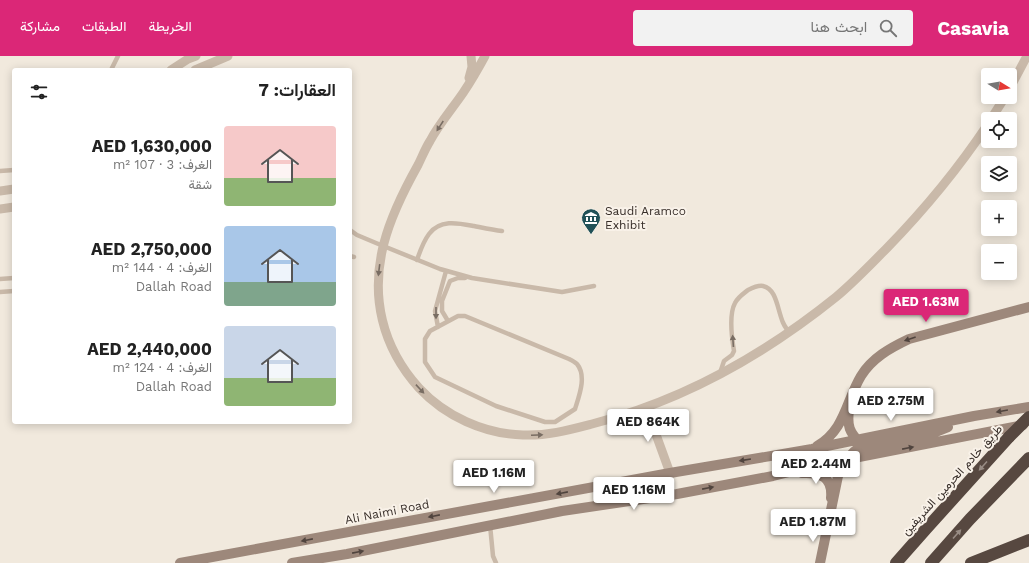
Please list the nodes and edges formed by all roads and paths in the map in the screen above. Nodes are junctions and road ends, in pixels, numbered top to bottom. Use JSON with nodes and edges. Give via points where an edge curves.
{"nodes":[{"id":1,"x":118,"y":56,"type":"edge"},
{"id":2,"x":196,"y":56,"type":"edge"},
{"id":3,"x":228,"y":56,"type":"edge"},
{"id":4,"x":471,"y":56,"type":"edge"},
{"id":5,"x":485,"y":56,"type":"edge"},
{"id":6,"x":1027,"y":56,"type":"edge"},
{"id":7,"x":113,"y":68,"type":"edge"},
{"id":8,"x":174,"y":68,"type":"edge"},
{"id":9,"x":200,"y":68,"type":"edge"},
{"id":10,"x":1017,"y":75,"type":"edge"},
{"id":11,"x":462,"y":94,"type":"junction"},
{"id":12,"x":981,"y":134,"type":"edge"},
{"id":13,"x":12,"y":170,"type":"edge"},
{"id":14,"x":0,"y":171,"type":"edge"},
{"id":15,"x":12,"y":189,"type":"edge"},
{"id":16,"x":0,"y":191,"type":"edge"},
{"id":17,"x":12,"y":207,"type":"edge"},
{"id":18,"x":0,"y":209,"type":"edge"},
{"id":19,"x":352,"y":231,"type":"edge"},
{"id":20,"x":502,"y":231,"type":"dead end"},
{"id":21,"x":383,"y":246,"type":"junction"},
{"id":22,"x":417,"y":260,"type":"junction"},
{"id":23,"x":446,"y":271,"type":"junction"},
{"id":24,"x":12,"y":278,"type":"edge"},
{"id":25,"x":472,"y":278,"type":"junction"},
{"id":26,"x":0,"y":279,"type":"edge"},
{"id":27,"x":594,"y":286,"type":"dead end"},
{"id":28,"x":12,"y":291,"type":"edge"},
{"id":29,"x":0,"y":292,"type":"edge"},
{"id":30,"x":1029,"y":307,"type":"edge"},
{"id":31,"x":448,"y":321,"type":"junction"},
{"id":32,"x":438,"y":327,"type":"junction"},
{"id":33,"x":790,"y":332,"type":"junction"},
{"id":34,"x":720,"y":374,"type":"junction"},
{"id":35,"x":855,"y":387,"type":"junction"},
{"id":36,"x":646,"y":407,"type":"junction"},
{"id":37,"x":1029,"y":407,"type":"edge"},
{"id":38,"x":1029,"y":417,"type":"edge"},
{"id":39,"x":1029,"y":424,"type":"edge"},
{"id":40,"x":860,"y":443,"type":"junction"},
{"id":41,"x":812,"y":449,"type":"junction"},
{"id":42,"x":886,"y":452,"type":"junction"},
{"id":43,"x":1029,"y":458,"type":"edge"},
{"id":44,"x":846,"y":460,"type":"junction"},
{"id":45,"x":670,"y":473,"type":"junction"},
{"id":46,"x":774,"y":476,"type":"junction"},
{"id":47,"x":490,"y":525,"type":"junction"},
{"id":48,"x":828,"y":527,"type":"junction"},
{"id":49,"x":1029,"y":540,"type":"edge"},
{"id":50,"x":180,"y":563,"type":"edge"},
{"id":51,"x":292,"y":563,"type":"edge"},
{"id":52,"x":496,"y":563,"type":"edge"},
{"id":53,"x":820,"y":563,"type":"edge"},
{"id":54,"x":896,"y":563,"type":"edge"},
{"id":55,"x":931,"y":563,"type":"edge"},
{"id":56,"x":970,"y":563,"type":"edge"},
{"id":57,"x":986,"y":563,"type":"edge"}],
"edges":[{"from":1,"to":7,"type":"lane"},
{"from":2,"to":8,"type":"street"},
{"from":3,"to":9,"type":"street"},
{"from":4,"to":11,"type":"street","via":[[472,67]]},
{"from":5,"to":11,"type":"street"},
{"from":6,"to":10,"type":"street"},
{"from":11,"to":21,"type":"street","one_way":true,"via":[[430,141],[410,178],[393,215]]},
{"from":12,"to":33,"type":"street","via":[[941,188],[900,235],[848,286]]},
{"from":13,"to":14,"type":"lane"},
{"from":15,"to":16,"type":"street"},
{"from":17,"to":18,"type":"street"},
{"from":19,"to":21,"type":"lane"},
{"from":20,"to":22,"type":"lane","via":[[460,223],[444,223],[429,234]]},
{"from":21,"to":22,"type":"lane"},
{"from":21,"to":36,"type":"street","one_way":true,"via":[[377,281],[387,338],[412,380],[434,402],[456,417],[504,433],[542,435],[598,423]]},
{"from":22,"to":23,"type":"lane"},
{"from":23,"to":25,"type":"lane"},
{"from":23,"to":32,"type":"lane","one_way":true,"via":[[435,311]]},
{"from":24,"to":26,"type":"lane"},
{"from":25,"to":27,"type":"lane","via":[[562,292]]},
{"from":25,"to":31,"type":"lane","via":[[450,281],[442,301],[442,311]]},
{"from":28,"to":29,"type":"lane"},
{"from":30,"to":35,"type":"main road","one_way":true,"via":[[902,342],[871,363]]},
{"from":31,"to":32,"type":"lane"},
{"from":31,"to":32,"type":"lane","via":[[458,316],[466,316],[577,364],[582,375],[575,409],[555,422],[545,422],[496,406],[435,377],[425,362],[425,339],[430,331]]},
{"from":33,"to":34,"type":"street"},
{"from":34,"to":33,"type":"lane","one_way":true,"via":[[724,361],[734,351],[732,312],[735,303],[751,288],[767,288],[776,300],[783,325]]},
{"from":34,"to":36,"type":"street"},
{"from":35,"to":40,"type":"main road","via":[[849,408],[848,427]]},
{"from":35,"to":41,"type":"main road","via":[[839,425],[827,440]]},
{"from":36,"to":45,"type":"street"},
{"from":37,"to":40,"type":"main road","name":"Ali Naimi Road","one_way":true,"via":[[974,416]]},
{"from":38,"to":54,"type":"highway","name":"طريق خادم الحرمين الشريفين","one_way":true,"bridge":true},
{"from":42,"to":39,"type":"main road","one_way":true},
{"from":40,"to":41,"type":"main road","name":"Ali Naimi Road"},
{"from":40,"to":42,"type":"main road","via":[[874,451]]},
{"from":40,"to":44,"type":"main road"},
{"from":41,"to":45,"type":"main road","name":"Ali Naimi Road","one_way":true},
{"from":42,"to":44,"type":"main road"},
{"from":55,"to":43,"type":"highway","one_way":true},
{"from":44,"to":46,"type":"main road"},
{"from":44,"to":48,"type":"main road","via":[[838,476]]},
{"from":45,"to":50,"type":"main road","name":"Ali Naimi Road","one_way":true},
{"from":47,"to":46,"type":"main road","one_way":true},
{"from":46,"to":48,"type":"main road","via":[[810,472],[824,477],[829,482],[832,495]]},
{"from":51,"to":47,"type":"main road","one_way":true},
{"from":47,"to":52,"type":"lane"},
{"from":48,"to":53,"type":"main road"},
{"from":49,"to":56,"type":"highway"},
{"from":49,"to":57,"type":"main road"}]}
